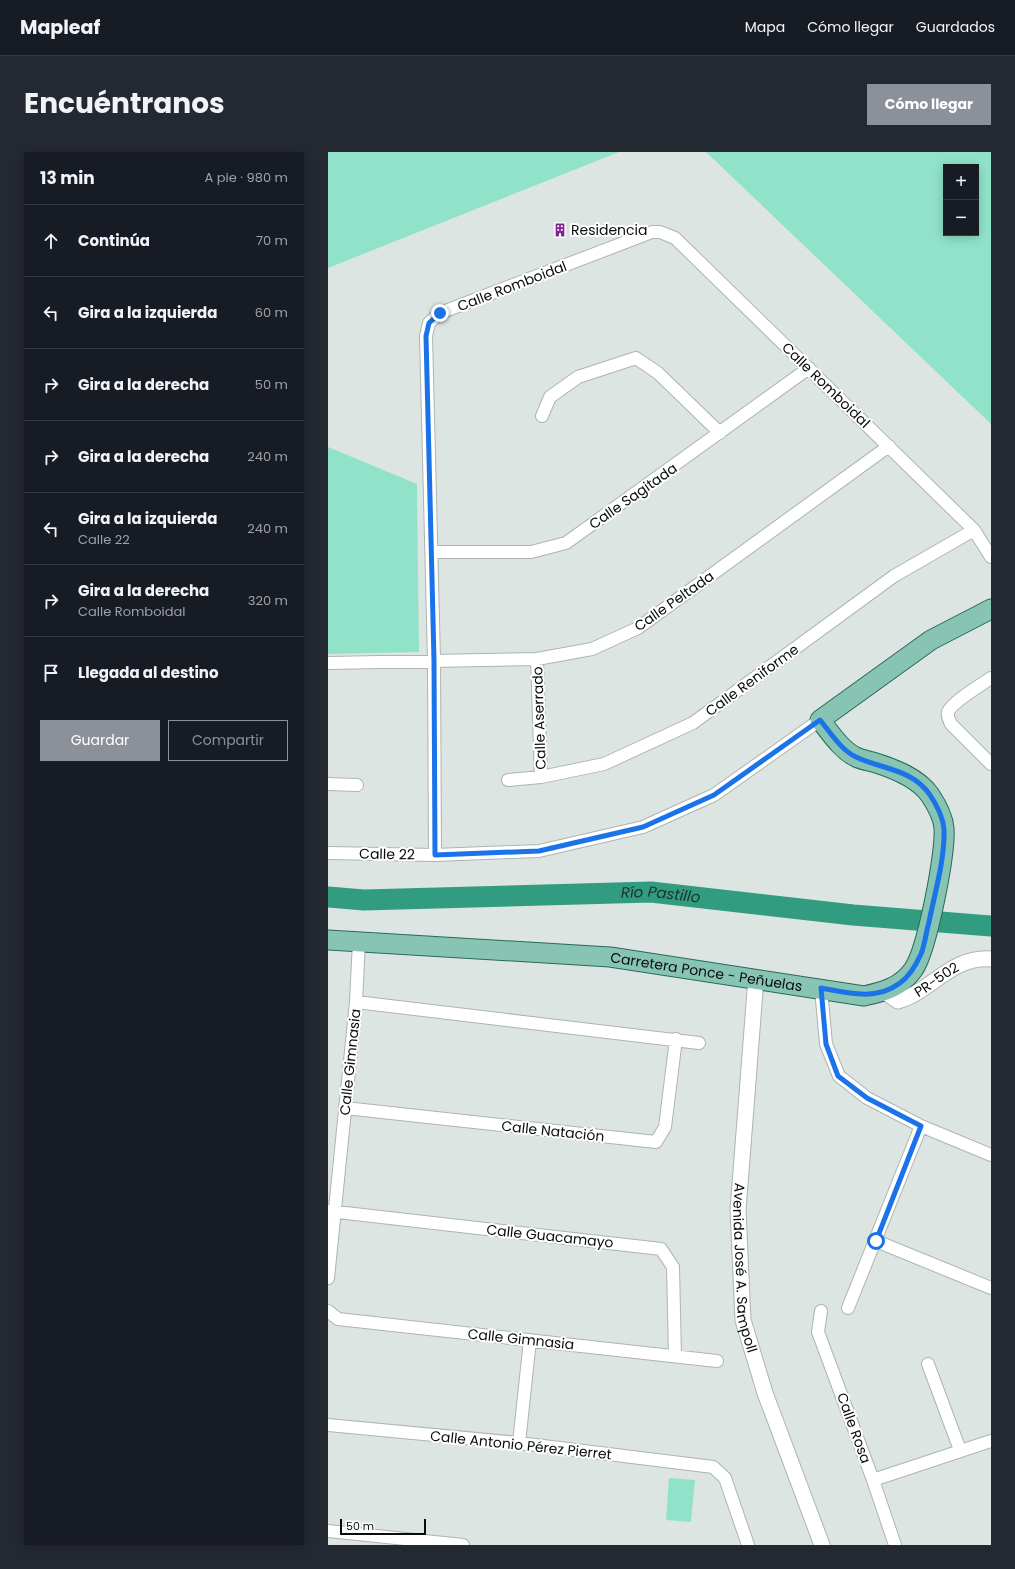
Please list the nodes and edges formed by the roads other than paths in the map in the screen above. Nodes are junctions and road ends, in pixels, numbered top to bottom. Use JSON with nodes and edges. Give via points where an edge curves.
{"nodes":[{"id":1,"x":809,"y":368,"type":"junction"},
{"id":2,"x":542,"y":416,"type":"dead end"},
{"id":3,"x":720,"y":433,"type":"junction"},
{"id":4,"x":889,"y":446,"type":"junction"},
{"id":5,"x":974,"y":530,"type":"junction"},
{"id":6,"x":432,"y":552,"type":"junction"},
{"id":7,"x":991,"y":557,"type":"edge"},
{"id":8,"x":991,"y":608,"type":"edge"},
{"id":9,"x":537,"y":659,"type":"junction"},
{"id":10,"x":434,"y":660,"type":"junction"},
{"id":11,"x":328,"y":664,"type":"edge"},
{"id":12,"x":991,"y":678,"type":"edge"},
{"id":13,"x":820,"y":720,"type":"junction"},
{"id":14,"x":991,"y":764,"type":"edge"},
{"id":15,"x":542,"y":777,"type":"junction"},
{"id":16,"x":508,"y":780,"type":"dead end"},
{"id":17,"x":328,"y":784,"type":"edge"},
{"id":18,"x":357,"y":785,"type":"dead end"},
{"id":19,"x":328,"y":852,"type":"edge"},
{"id":20,"x":435,"y":855,"type":"junction"},
{"id":21,"x":328,"y":940,"type":"edge"},
{"id":22,"x":359,"y":941,"type":"junction"},
{"id":23,"x":991,"y":959,"type":"edge"},
{"id":24,"x":756,"y":978,"type":"junction"},
{"id":25,"x":821,"y":988,"type":"junction"},
{"id":26,"x":885,"y":992,"type":"junction"},
{"id":27,"x":356,"y":1002,"type":"junction"},
{"id":28,"x":676,"y":1039,"type":"junction"},
{"id":29,"x":700,"y":1043,"type":"dead end"},
{"id":30,"x":345,"y":1108,"type":"junction"},
{"id":31,"x":921,"y":1126,"type":"junction"},
{"id":32,"x":991,"y":1155,"type":"edge"},
{"id":33,"x":331,"y":1211,"type":"edge"},
{"id":34,"x":876,"y":1241,"type":"junction"},
{"id":35,"x":328,"y":1278,"type":"edge"},
{"id":36,"x":991,"y":1288,"type":"edge"},
{"id":37,"x":848,"y":1308,"type":"dead end"},
{"id":38,"x":821,"y":1311,"type":"dead end"},
{"id":39,"x":328,"y":1312,"type":"edge"},
{"id":40,"x":530,"y":1340,"type":"junction"},
{"id":41,"x":675,"y":1356,"type":"junction"},
{"id":42,"x":717,"y":1361,"type":"dead end"},
{"id":43,"x":928,"y":1364,"type":"dead end"},
{"id":44,"x":328,"y":1425,"type":"edge"},
{"id":45,"x":991,"y":1441,"type":"edge"},
{"id":46,"x":519,"y":1443,"type":"junction"},
{"id":47,"x":960,"y":1450,"type":"junction"},
{"id":48,"x":874,"y":1480,"type":"junction"},
{"id":49,"x":328,"y":1530,"type":"edge"},
{"id":50,"x":463,"y":1545,"type":"edge"},
{"id":51,"x":748,"y":1545,"type":"edge"},
{"id":52,"x":822,"y":1545,"type":"edge"},
{"id":53,"x":895,"y":1545,"type":"edge"}],
"edges":[{"from":1,"to":3,"type":"street","name":"Calle Sagitada"},
{"from":1,"to":4,"type":"street","name":"Calle Romboidal"},
{"from":1,"to":6,"type":"street","name":"Calle Romboidal","via":[[676,238],[660,232],[652,232],[440,313],[429,323],[426,336]]},
{"from":2,"to":3,"type":"street","via":[[550,397],[578,378],[636,358],[658,373]]},
{"from":3,"to":6,"type":"street","name":"Calle Sagitada","via":[[566,543],[531,552]]},
{"from":4,"to":5,"type":"street","name":"Calle Romboidal"},
{"from":4,"to":9,"type":"street","name":"Calle Peltada","via":[[638,628],[592,650]]},
{"from":5,"to":7,"type":"street","name":"Calle Romboidal"},
{"from":5,"to":15,"type":"street","name":"Calle Reniforme","via":[[894,576],[693,724],[604,764]]},
{"from":6,"to":10,"type":"street","name":"Calle Romboidal"},
{"from":8,"to":13,"type":"main road","via":[[931,640]]},
{"from":9,"to":10,"type":"street","name":"Calle Peltada"},
{"from":9,"to":15,"type":"street","name":"Calle Aserrado"},
{"from":10,"to":11,"type":"street","name":"Calle Peltada"},
{"from":10,"to":20,"type":"street","name":"Calle Romboidal"},
{"from":12,"to":14,"type":"street","via":[[953,705],[948,711],[948,717],[951,724]]},
{"from":13,"to":20,"type":"street","name":"Calle 22","via":[[714,795],[643,827],[539,851]]},
{"from":13,"to":26,"type":"main road","name":"Carretera Ponce - Peñuelas","via":[[843,748],[855,757],[890,768],[916,781],[930,794],[944,827],[944,848],[922,953],[913,970],[900,983]]},
{"from":15,"to":16,"type":"street","name":"Calle Reniforme"},
{"from":17,"to":18,"type":"street"},
{"from":19,"to":20,"type":"street","name":"Calle 22"},
{"from":21,"to":22,"type":"main road","name":"Carretera Ponce - Peñuelas"},
{"from":22,"to":24,"type":"main road","name":"Carretera Ponce - Peñuelas","via":[[610,957]]},
{"from":22,"to":27,"type":"street","name":"Calle Gimnasia"},
{"from":23,"to":26,"type":"street","name":"PR-502","number":"PR-502","via":[[982,958],[950,968],[911,997],[898,1001]]},
{"from":24,"to":25,"type":"main road","name":"Carretera Ponce - Peñuelas"},
{"from":24,"to":52,"type":"street","name":"Avenida José A. Sampoll","via":[[738,1210],[743,1320],[765,1394]]},
{"from":25,"to":26,"type":"main road","name":"Carretera Ponce - Peñuelas","via":[[864,996]]},
{"from":25,"to":31,"type":"street","via":[[826,1044],[838,1076],[867,1098]]},
{"from":27,"to":28,"type":"street"},
{"from":27,"to":30,"type":"street","name":"Calle Gimnasia"},
{"from":28,"to":29,"type":"street"},
{"from":28,"to":30,"type":"street","name":"Calle Natación","via":[[665,1127],[656,1142]]},
{"from":30,"to":33,"type":"street","name":"Calle Gimnasia"},
{"from":31,"to":32,"type":"street"},
{"from":31,"to":34,"type":"street"},
{"from":33,"to":35,"type":"street","name":"Calle Gimnasia"},
{"from":33,"to":41,"type":"street","name":"Calle Guacamayo","via":[[661,1249],[673,1267]]},
{"from":34,"to":36,"type":"street"},
{"from":34,"to":37,"type":"street"},
{"from":38,"to":48,"type":"street","name":"Calle Rosa","via":[[818,1332]]},
{"from":39,"to":40,"type":"street","name":"Calle Gimnasia","via":[[338,1319]]},
{"from":40,"to":41,"type":"street","name":"Calle Gimnasia"},
{"from":40,"to":46,"type":"street"},
{"from":41,"to":42,"type":"street","name":"Calle Gimnasia"},
{"from":43,"to":47,"type":"street"},
{"from":44,"to":46,"type":"street","name":"Calle Antonio Pérez Pierret"},
{"from":45,"to":47,"type":"street"},
{"from":46,"to":51,"type":"street","name":"Calle Antonio Pérez Pierret","via":[[713,1466],[725,1478]]},
{"from":47,"to":48,"type":"street"},
{"from":48,"to":53,"type":"street","name":"Calle Rosa"},
{"from":49,"to":50,"type":"street"}]}
